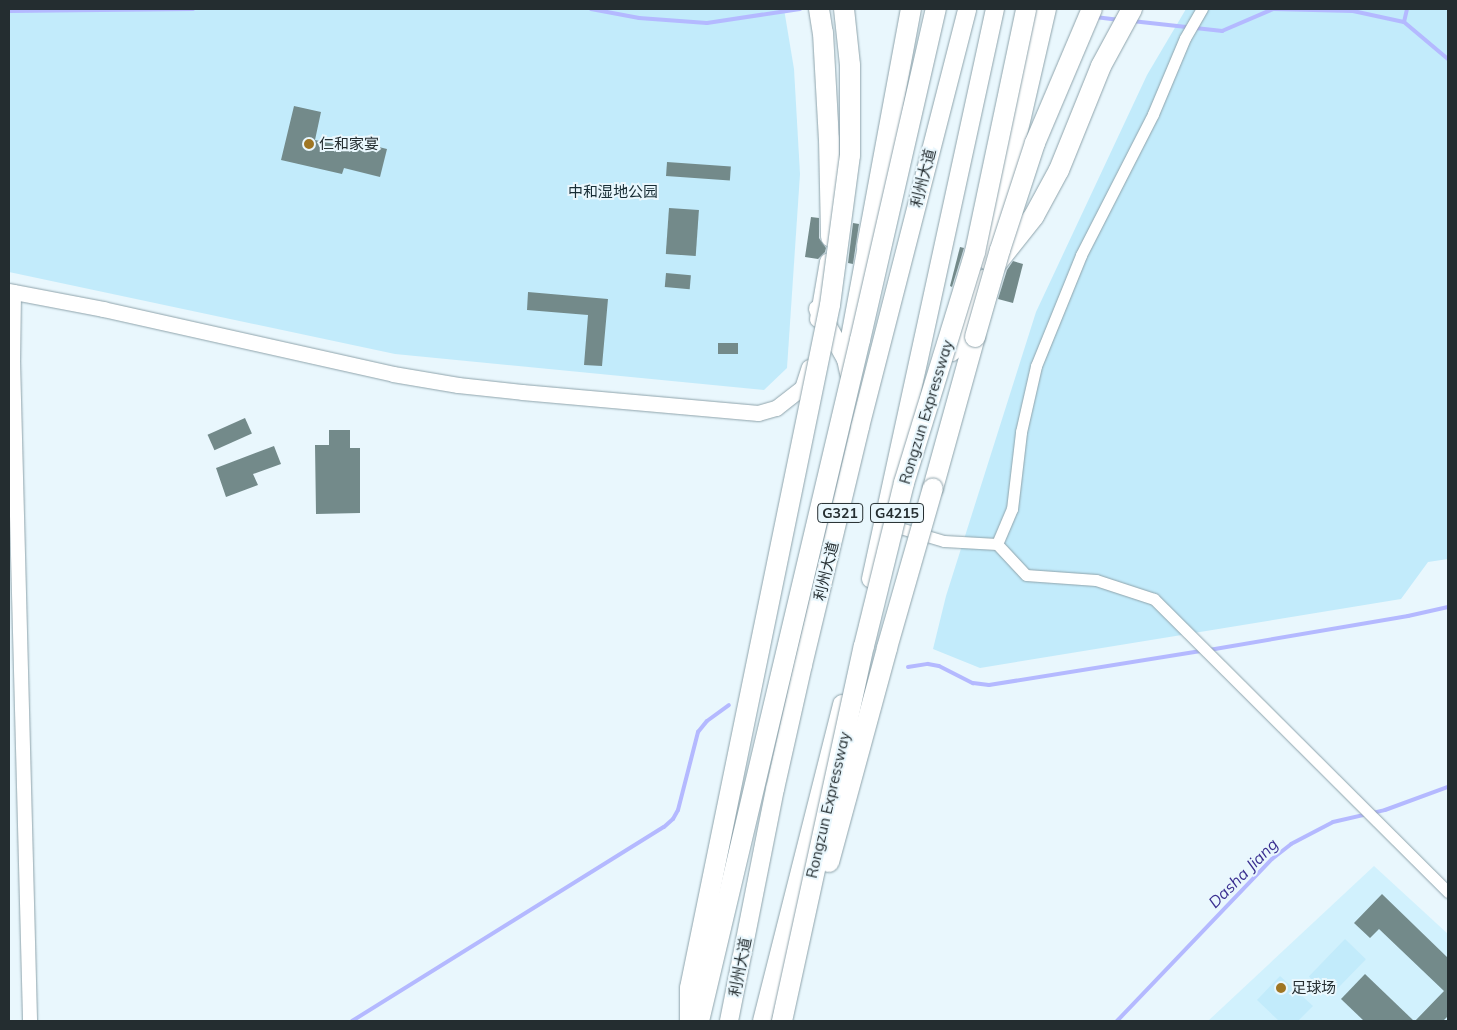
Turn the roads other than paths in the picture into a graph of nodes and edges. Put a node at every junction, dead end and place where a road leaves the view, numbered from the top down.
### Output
1 (820, 9) edge
2 (844, 9) edge
3 (911, 9) edge
4 (936, 9) edge
5 (967, 9) edge
6 (995, 9) edge
7 (1026, 9) edge
8 (1092, 9) edge
9 (1132, 9) edge
10 (1202, 9) edge
11 (1045, 13) edge
12 (831, 237) joint
13 (867, 246) joint
14 (984, 279) junction
15 (10, 292) edge
16 (818, 308) junction
17 (846, 359) junction
18 (860, 427) junction
19 (892, 487) junction
20 (883, 524) junction
21 (997, 544) junction
22 (1448, 892) edge
23 (791, 973) junction
24 (30, 1021) edge
25 (690, 1021) edge
26 (698, 1021) edge
27 (729, 1021) edge
28 (762, 1021) edge
29 (782, 1021) edge

1 - 12 highway
2 - 25 highway, bridge
3 - 13 highway
4 - 26 highway, bridge
5 - 18 highway, 利州大道 / G321
6 - 19 highway, G321
7 - 23 highway, Rongzun Expressway / G4215, bridge
8 - 23 highway, bridge
9 - 14 highway
10 - 21 street
11 - 14 highway
12 - 16 main road
13 - 17 highway
14 - 19 highway
15 - 16 main road
15 - 24 street
16 - 17 highway
17 - 18 highway
18 - 27 highway, 利州大道 / G321
19 - 20 highway, G321
20 - 21 street
20 - 28 highway, G321
21 - 22 street
23 - 29 highway, Rongzun Expressway / G4215, bridge

